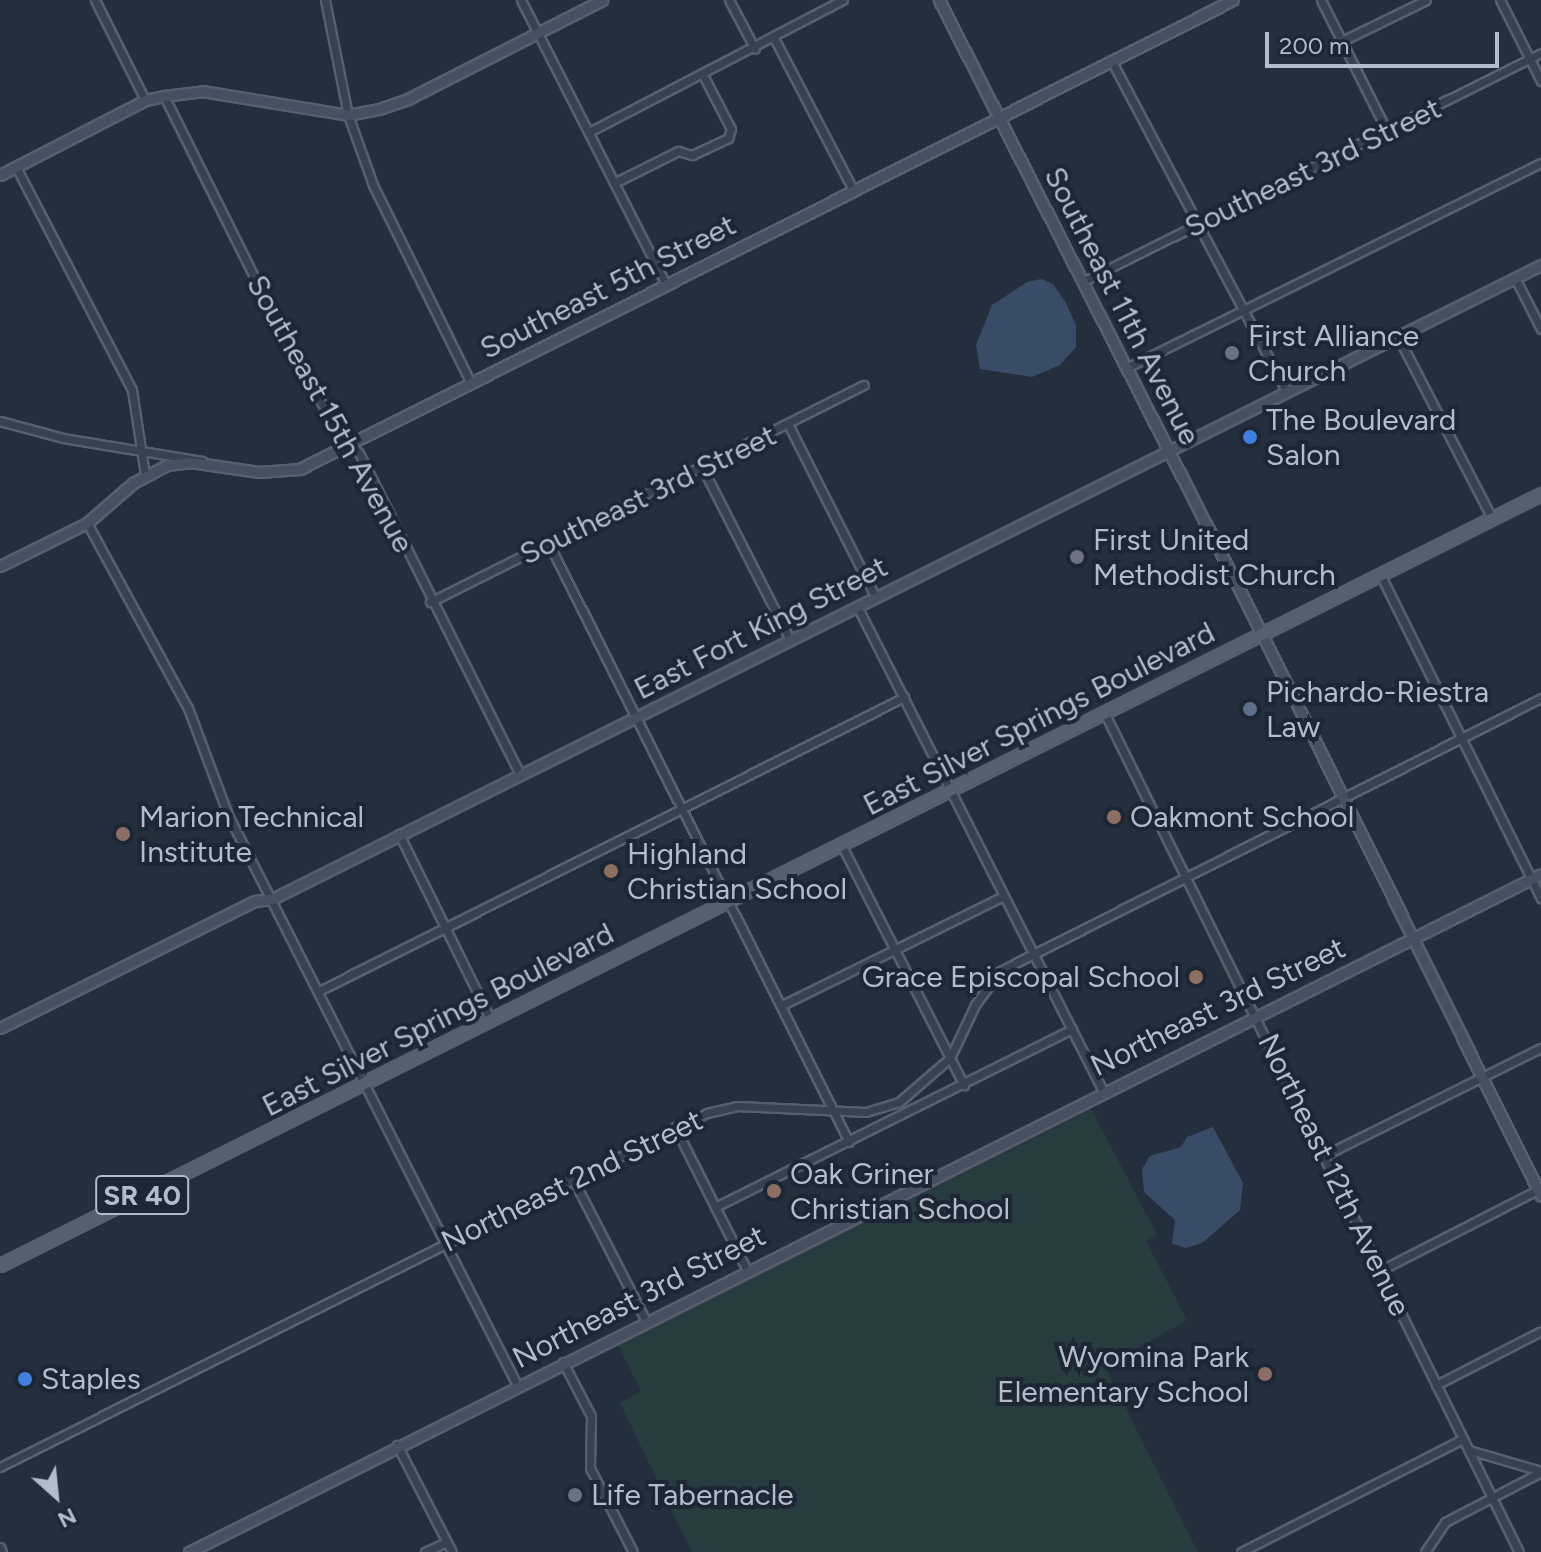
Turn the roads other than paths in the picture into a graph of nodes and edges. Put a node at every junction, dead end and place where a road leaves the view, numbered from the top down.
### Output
1 (95, 0) edge
2 (325, 0) edge
3 (521, 0) edge
4 (602, 0) edge
5 (729, 0) edge
6 (843, 0) edge
7 (939, 0) edge
8 (1233, 0) edge
9 (1321, 0) edge
10 (1426, 0) edge
11 (1500, 0) edge
12 (538, 34) junction
13 (774, 38) junction
14 (1342, 41) junction
15 (755, 49) junction
16 (1541, 53) edge
17 (1530, 59) junction
18 (1111, 60) junction
19 (703, 75) junction
20 (1541, 81) edge
21 (164, 96) junction
22 (145, 100) junction
23 (348, 115) junction
24 (999, 117) junction
25 (589, 132) junction
26 (1388, 133) junction
27 (1541, 163) edge
28 (16, 167) junction
29 (0, 175) edge
30 (614, 183) junction
31 (853, 190) junction
32 (1198, 226) junction
33 (1541, 265) edge
34 (1515, 278) junction
35 (1084, 281) junction
36 (666, 285) junction
37 (1244, 310) junction
38 (1541, 329) edge
39 (1398, 337) junction
40 (1128, 367) junction
41 (471, 383) junction
42 (864, 385) dead end
43 (1287, 392) junction
44 (0, 421) edge
45 (789, 426) junction
46 (347, 444) junction
47 (141, 450) junction
48 (1169, 451) junction
49 (207, 464) junction
50 (703, 469) junction
51 (145, 475) junction
52 (1541, 494) edge
53 (1492, 518) junction
54 (87, 523) junction
55 (549, 544) junction
56 (0, 566) edge
57 (1380, 574) junction
58 (876, 598) junction
59 (430, 602) junction
60 (857, 606) junction
61 (1262, 634) junction
62 (790, 640) junction
63 (904, 697) junction
64 (1541, 698) edge
65 (1104, 712) junction
66 (637, 717) junction
67 (1460, 739) junction
68 (520, 774) junction
69 (952, 789) junction
70 (1342, 797) junction
71 (683, 807) junction
72 (399, 834) junction
73 (841, 844) junction
74 (1185, 877) junction
75 (1536, 877) edge
76 (1004, 896) junction
77 (1541, 898) edge
78 (272, 899) junction
79 (731, 900) junction
80 (446, 926) junction
81 (1415, 937) junction
82 (895, 951) junction
83 (1033, 954) junction
84 (319, 991) junction
85 (782, 1005) junction
86 (1255, 1014) junction
87 (491, 1020) junction
88 (0, 1028) edge
89 (1072, 1029) junction
90 (1541, 1048) edge
91 (950, 1058) junction
92 (1483, 1078) junction
93 (366, 1083) junction
94 (964, 1085) junction
95 (1103, 1091) junction
96 (902, 1100) junction
97 (833, 1112) junction
98 (909, 1112) junction
99 (675, 1127) junction
100 (849, 1142) junction
101 (1325, 1155) junction
102 (574, 1181) junction
103 (1540, 1191) edge
104 (715, 1207) junction
105 (446, 1244) junction
106 (0, 1265) edge
107 (747, 1270) junction
108 (1381, 1270) junction
109 (646, 1321) junction
110 (1541, 1331) edge
111 (563, 1362) junction
112 (517, 1385) junction
113 (1436, 1385) junction
114 (1463, 1439) junction
115 (397, 1445) junction
116 (1469, 1450) junction
117 (0, 1467) edge
118 (1541, 1471) edge
119 (1492, 1496) junction
120 (446, 1542) junction
121 (209, 1548) edge
122 (189, 1552) edge
123 (425, 1552) edge
124 (452, 1552) edge
125 (633, 1552) edge
126 (1241, 1552) edge
127 (1425, 1552) edge
128 (1519, 1552) edge

1 - 22 street
2 - 23 street
3 - 12 street
4 - 12 street
5 - 15 street
6 - 13 street
7 - 24 street, Southeast 11th Avenue
8 - 18 street, Southeast 5th Street
9 - 14 street
10 - 14 street
11 - 17 street
12 - 23 street
12 - 25 street
13 - 15 street
13 - 31 street
14 - 26 street
15 - 19 street
16 - 17 street, Southeast 3rd Street
17 - 20 street
17 - 26 street, Southeast 3rd Street
18 - 24 street, Southeast 5th Street
18 - 32 street
19 - 25 street
19 - 30 street
21 - 22 street
21 - 23 street
21 - 46 street, Southeast 15th Avenue
22 - 28 street
23 - 41 street
24 - 31 street, Southeast 5th Street
24 - 35 street, Southeast 11th Avenue
25 - 30 street
26 - 32 street, Southeast 3rd Street
27 - 37 street
28 - 29 street
28 - 47 street
30 - 36 street
31 - 36 street, Southeast 5th Street
32 - 35 street, Southeast 3rd Street
32 - 37 street
33 - 34 street, East Fort King Street
34 - 38 street
34 - 39 street, East Fort King Street
35 - 40 street, Southeast 11th Avenue
36 - 41 street, Southeast 5th Street
37 - 40 street
37 - 43 street
39 - 43 street, East Fort King Street
39 - 53 street
40 - 48 street, Southeast 11th Avenue
41 - 46 street, Southeast 5th Street
42 - 45 street, Southeast 3rd Street
43 - 48 street, East Fort King Street
44 - 47 street
45 - 50 street, Southeast 3rd Street
45 - 58 street
46 - 49 street, Southeast 5th Street
46 - 59 street, Southeast 15th Avenue
47 - 49 street
47 - 51 street
48 - 58 street, East Fort King Street
48 - 61 street, Southeast 11th Avenue
49 - 51 street, Southeast 5th Street
50 - 55 street, Southeast 3rd Street
50 - 62 street
51 - 54 street, Southeast 5th Street
52 - 53 main road, East Silver Springs Boulevard / SR 40
53 - 57 main road, East Silver Springs Boulevard / SR 40
54 - 56 street, Southeast 5th Street
54 - 78 street
55 - 59 street, Southeast 3rd Street
55 - 66 street
57 - 61 main road, East Silver Springs Boulevard / SR 40
57 - 67 street
58 - 60 street, East Fort King Street
59 - 68 street, Southeast 15th Avenue
60 - 62 street, East Fort King Street
60 - 63 street
61 - 65 main road, East Silver Springs Boulevard / SR 40
61 - 70 street, Southeast 11th Avenue
62 - 66 street, East Fort King Street
63 - 69 street
63 - 71 street
64 - 67 street, Northeast 2nd Street
65 - 69 main road, East Silver Springs Boulevard / SR 40
65 - 74 street, Northeast 12th Avenue
66 - 68 street, East Fort King Street
66 - 71 street
67 - 70 street, Northeast 2nd Street
67 - 75 street
68 - 72 street, East Fort King Street
69 - 73 main road, East Silver Springs Boulevard / SR 40
69 - 76 street
70 - 74 street, Northeast 2nd Street
70 - 81 street, Southeast 11th Avenue
71 - 79 street
71 - 80 street
72 - 78 street, East Fort King Street
72 - 80 street
73 - 79 main road, East Silver Springs Boulevard / SR 40
73 - 82 street
74 - 83 street, Northeast 2nd Street
74 - 86 street, Northeast 12th Avenue
75 - 77 street
75 - 81 street, Northeast 3rd Street
76 - 82 street
76 - 83 street
78 - 84 street
78 - 88 street, East Fort King Street
79 - 85 street
79 - 87 main road, East Silver Springs Boulevard / SR 40
80 - 84 street
80 - 87 street
81 - 86 street, Northeast 3rd Street
81 - 92 street, Southeast 11th Avenue
82 - 85 street
82 - 91 street
83 - 89 street
83 - 91 street, Northeast 2nd Street
84 - 93 street
85 - 97 street
86 - 95 street, Northeast 3rd Street
86 - 101 street, Northeast 12th Avenue
87 - 93 main road, East Silver Springs Boulevard / SR 40
89 - 94 street
89 - 95 street
90 - 92 street
91 - 94 street
91 - 96 street, Northeast 2nd Street
92 - 101 street
92 - 103 street, Southeast 11th Avenue
93 - 105 street
93 - 106 main road, East Silver Springs Boulevard / SR 40
94 - 98 street
95 - 107 street, Northeast 3rd Street
96 - 97 street, Northeast 2nd Street
96 - 98 street
97 - 99 street, Northeast 2nd Street
97 - 100 street
98 - 100 street
99 - 102 street, Northeast 2nd Street
99 - 104 street
100 - 104 street
101 - 108 street, Northeast 12th Avenue
102 - 105 street, Northeast 2nd Street
102 - 109 street
103 - 108 street
104 - 107 street
105 - 112 street
105 - 117 street, Northeast 2nd Street
107 - 109 street, Northeast 3rd Street
108 - 113 street, Northeast 12th Avenue
109 - 111 street, Northeast 3rd Street
110 - 113 street
111 - 112 street, Northeast 3rd Street
111 - 125 street
112 - 115 street, Northeast 3rd Street
113 - 114 street, Northeast 12th Avenue
114 - 116 street, Northeast 12th Avenue
114 - 126 street
115 - 120 street
115 - 121 street, Northeast 3rd Street
116 - 118 street
116 - 119 street, Northeast 12th Avenue
118 - 119 street
119 - 127 street
119 - 128 street, Northeast 12th Avenue
120 - 123 street
120 - 124 street
121 - 122 street, Northeast 3rd Street

